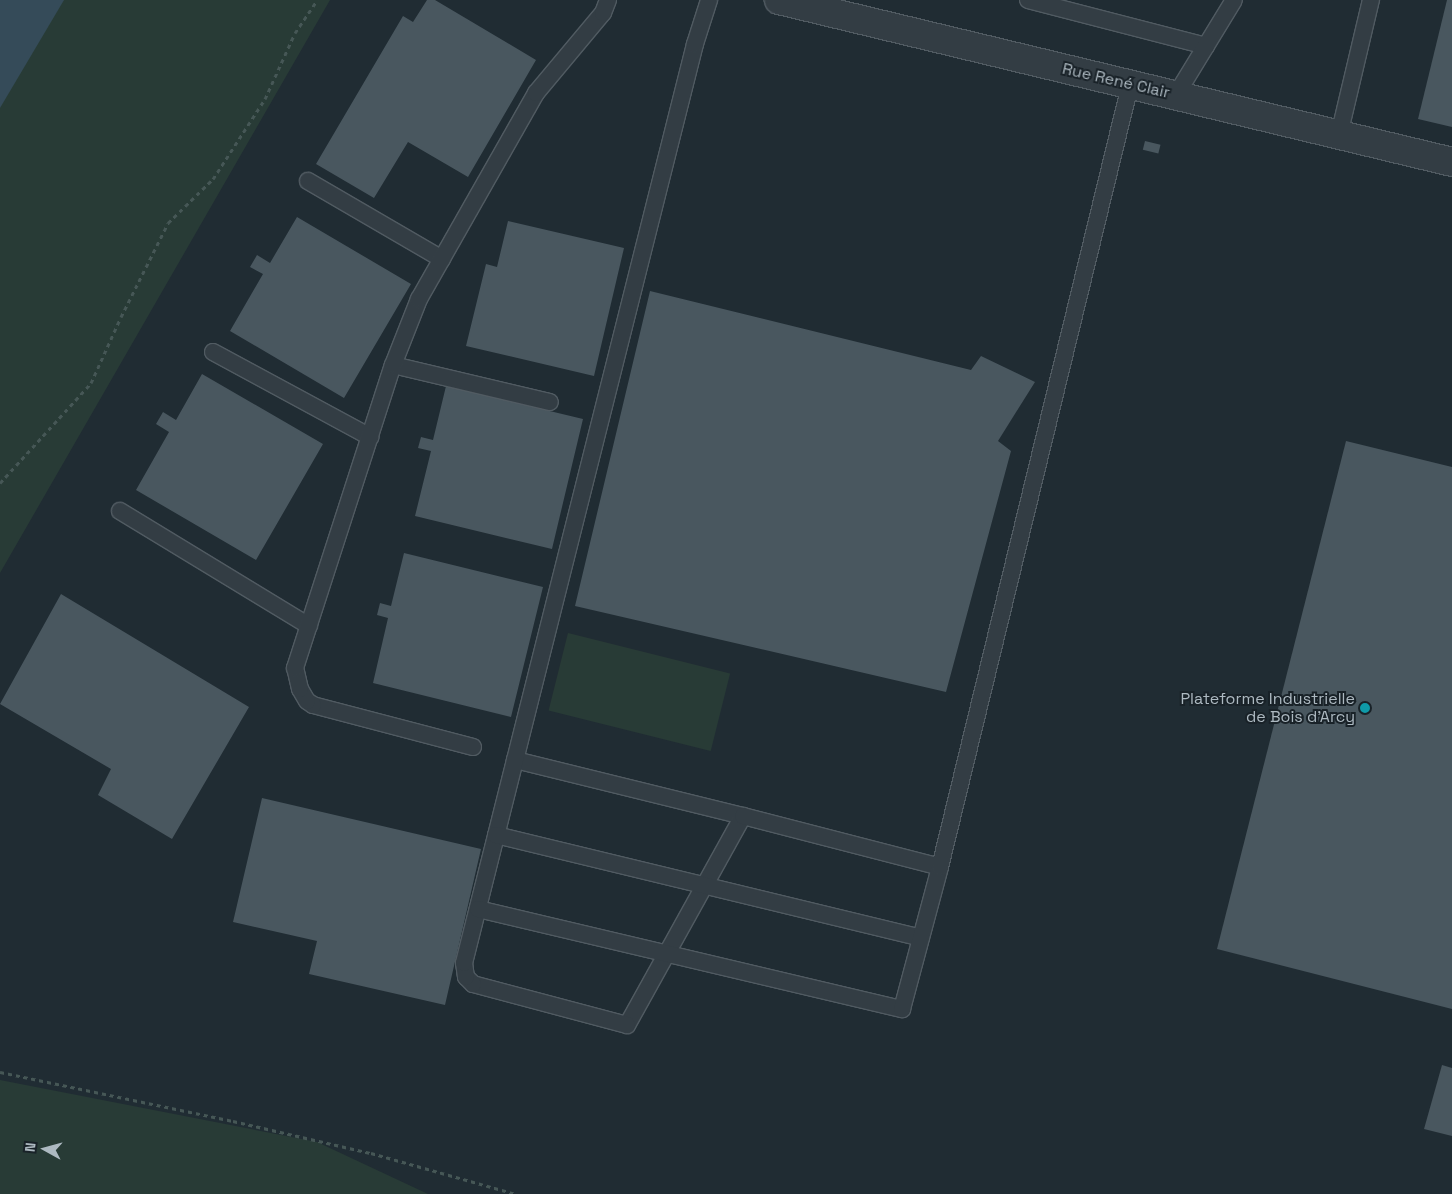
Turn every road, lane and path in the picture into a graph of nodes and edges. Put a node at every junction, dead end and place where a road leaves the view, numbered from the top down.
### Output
1 (317, 0) edge
2 (608, 0) edge
3 (709, 0) edge
4 (779, 0) edge
5 (1028, 0) edge
6 (1234, 0) edge
7 (1372, 0) edge
8 (1206, 46) junction
9 (1130, 84) junction
10 (1176, 95) junction
11 (1339, 135) junction
12 (1452, 162) edge
13 (308, 181) dead end
14 (442, 259) junction
15 (213, 352) dead end
16 (393, 366) junction
17 (550, 402) dead end
18 (370, 437) junction
19 (0, 483) edge
20 (120, 510) dead end
21 (309, 626) junction
22 (473, 747) dead end
23 (515, 760) junction
24 (743, 816) junction
25 (496, 834) junction
26 (940, 867) junction
27 (705, 884) junction
28 (478, 909) junction
29 (921, 938) junction
30 (666, 954) junction
31 (0, 1072) edge
32 (516, 1194) edge

1 - 19 path
2 - 14 lane
3 - 23 lane
4 - 9 street, Rue René Clair
5 - 8 lane
6 - 8 lane
7 - 11 lane
8 - 10 lane
9 - 10 street, Rue René Clair
9 - 26 lane
10 - 11 street, Rue René Clair
11 - 12 street, Rue René Clair
13 - 14 lane
14 - 16 lane
15 - 18 lane
16 - 17 lane
16 - 18 lane
18 - 21 lane
20 - 21 lane
21 - 22 lane
23 - 24 lane
23 - 25 lane
24 - 26 lane
24 - 27 lane
25 - 27 lane
25 - 28 lane
26 - 29 lane
27 - 29 lane
27 - 30 lane
28 - 30 lane
28 - 30 lane
29 - 30 lane
31 - 32 path

